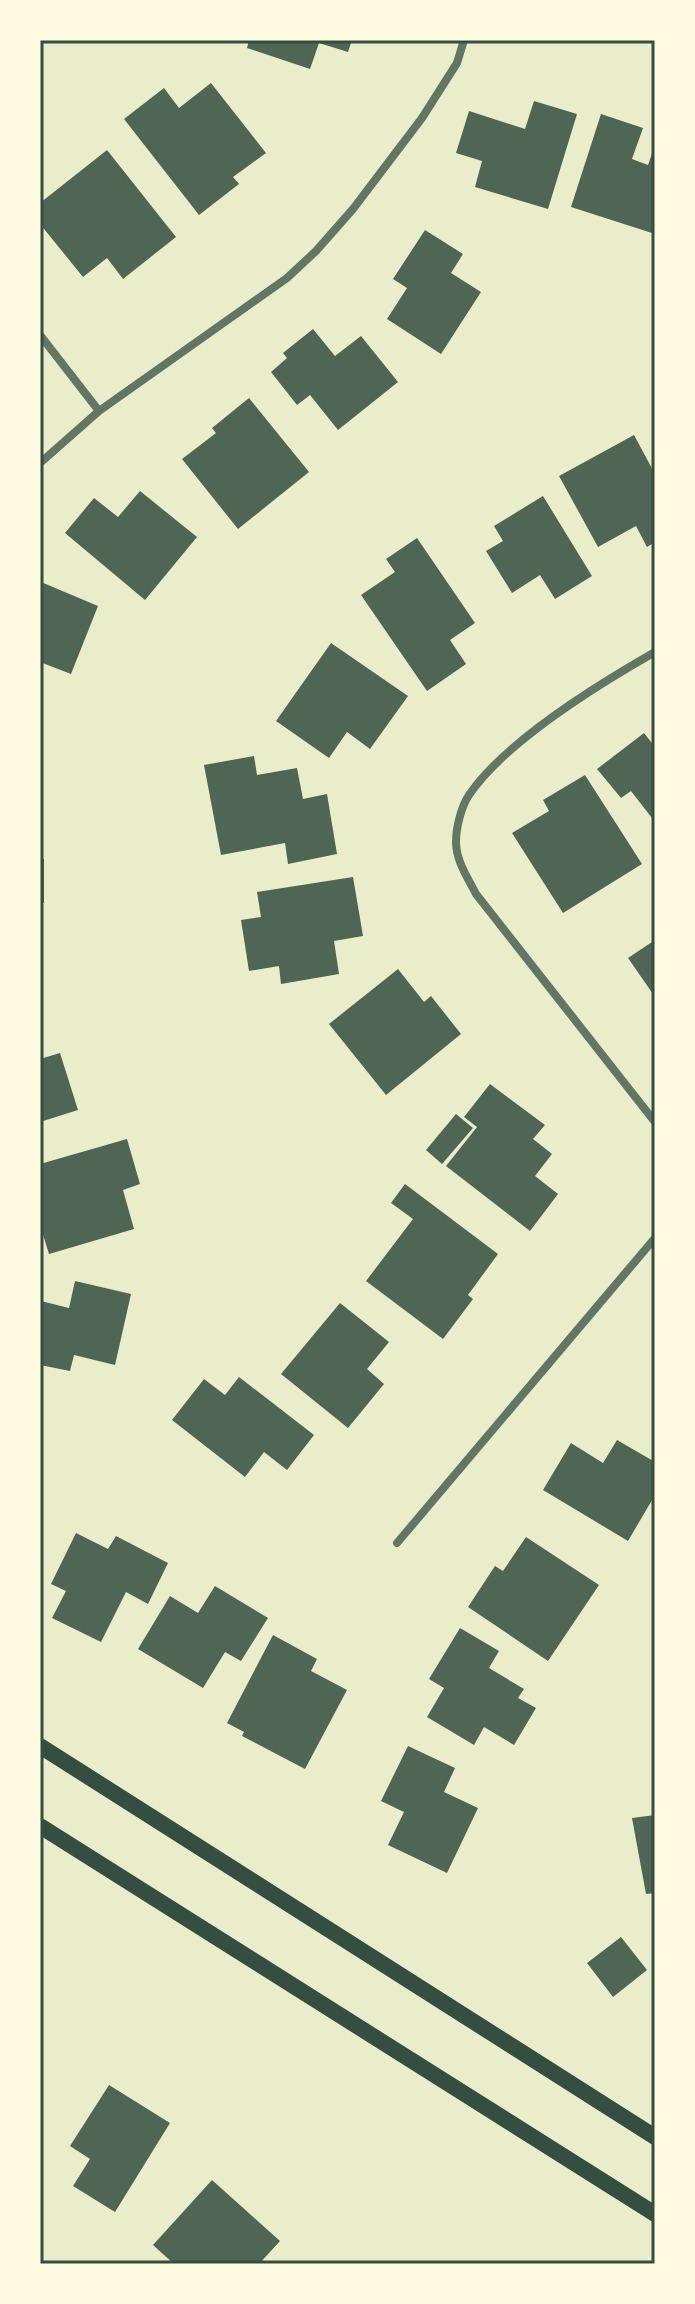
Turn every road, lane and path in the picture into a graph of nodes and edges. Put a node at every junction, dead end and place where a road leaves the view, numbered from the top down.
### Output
1 (464, 40) edge
2 (40, 335) edge
3 (99, 411) junction
4 (40, 463) edge
5 (655, 652) edge
6 (655, 1122) edge
7 (655, 1238) edge
8 (397, 1543) dead end
9 (40, 1746) edge
10 (40, 1826) edge
11 (655, 2137) edge
12 (655, 2214) edge

1 - 3 street
2 - 3 street
3 - 4 street
5 - 6 street
7 - 8 street
9 - 11 main road
10 - 12 main road

